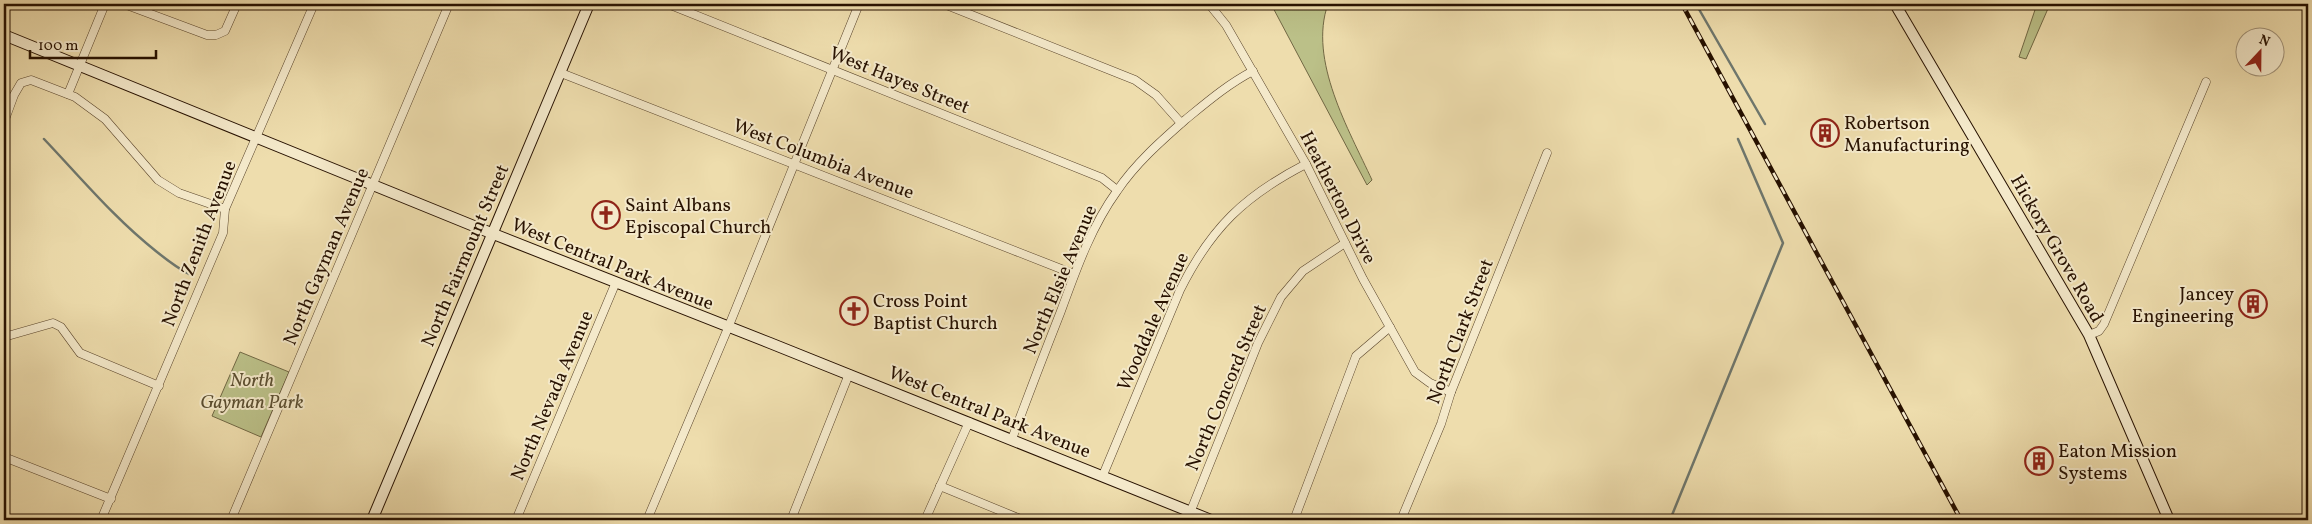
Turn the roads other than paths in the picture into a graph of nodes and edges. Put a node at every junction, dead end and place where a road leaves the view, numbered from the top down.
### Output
1 (105, 4) edge
2 (124, 4) edge
3 (237, 4) edge
4 (314, 4) edge
5 (449, 4) edge
6 (589, 4) edge
7 (668, 4) edge
8 (859, 4) edge
9 (944, 4) edge
10 (1209, 4) edge
11 (1895, 4) edge
12 (4, 34) edge
13 (81, 65) junction
14 (833, 69) junction
15 (1253, 72) junction
16 (561, 73) junction
17 (2206, 82) dead end
18 (68, 94) junction
19 (4, 122) edge
20 (1181, 123) junction
21 (257, 137) junction
22 (1546, 152) dead end
23 (794, 164) junction
24 (1306, 164) junction
25 (372, 184) junction
26 (1117, 190) junction
27 (225, 209) junction
28 (491, 233) junction
29 (1345, 243) junction
30 (1074, 274) junction
31 (616, 282) junction
32 (728, 328) junction
33 (1390, 328) junction
34 (2089, 335) junction
35 (4, 337) edge
36 (849, 374) junction
37 (160, 386) junction
38 (1451, 392) junction
39 (969, 422) junction
40 (1012, 439) junction
41 (4, 457) edge
42 (1104, 476) junction
43 (940, 486) junction
44 (111, 499) junction
45 (1190, 513) junction
46 (101, 520) edge
47 (231, 520) edge
48 (372, 520) edge
49 (516, 520) edge
50 (647, 520) edge
51 (792, 520) edge
52 (925, 520) edge
53 (1023, 520) edge
54 (1211, 520) edge
55 (1294, 520) edge
56 (1401, 520) edge
57 (2169, 520) edge

1 - 13 street
2 - 3 street
4 - 21 street, North Zenith Avenue
5 - 25 street, North Gayman Avenue
6 - 16 street, North Fairmount Street
7 - 14 street, West Hayes Street
8 - 14 street
9 - 20 street
10 - 15 street, Heatherton Drive
11 - 34 street, Hickory Grove Road
12 - 13 street, West Central Park Avenue
13 - 18 street
13 - 21 street, West Central Park Avenue
14 - 23 street
14 - 26 street, West Hayes Street
15 - 20 street, North Elsie Avenue
15 - 24 street, Heatherton Drive
16 - 23 street, West Columbia Avenue
16 - 28 street, North Fairmount Street
17 - 34 street
18 - 19 street
18 - 27 street
20 - 26 street, North Elsie Avenue
21 - 25 street, West Central Park Avenue
21 - 27 street, North Zenith Avenue
22 - 38 street, North Clark Street
23 - 30 street, West Columbia Avenue
23 - 32 street
24 - 29 street, Heatherton Drive
24 - 42 street, Wooddale Avenue
25 - 28 street, West Central Park Avenue
25 - 47 street, North Gayman Avenue
26 - 30 street, North Elsie Avenue
27 - 37 street, North Zenith Avenue
28 - 31 street, West Central Park Avenue
28 - 48 street, North Fairmount Street
29 - 33 street, Heatherton Drive
29 - 45 street, North Concord Street
30 - 40 street, North Elsie Avenue
31 - 32 street, West Central Park Avenue
31 - 49 street, North Nevada Avenue
32 - 36 street, West Central Park Avenue
32 - 50 street
33 - 38 street, Heatherton Drive
33 - 55 street
34 - 57 street, Hickory Grove Road
35 - 37 street
36 - 39 street, West Central Park Avenue
36 - 51 street
37 - 44 street, North Zenith Avenue
38 - 56 street, North Clark Street
39 - 40 street, West Central Park Avenue
39 - 43 street
40 - 42 street, West Central Park Avenue
41 - 44 street
42 - 45 street, West Central Park Avenue
43 - 52 street
43 - 53 street
44 - 46 street, North Zenith Avenue
45 - 54 street, West Central Park Avenue

